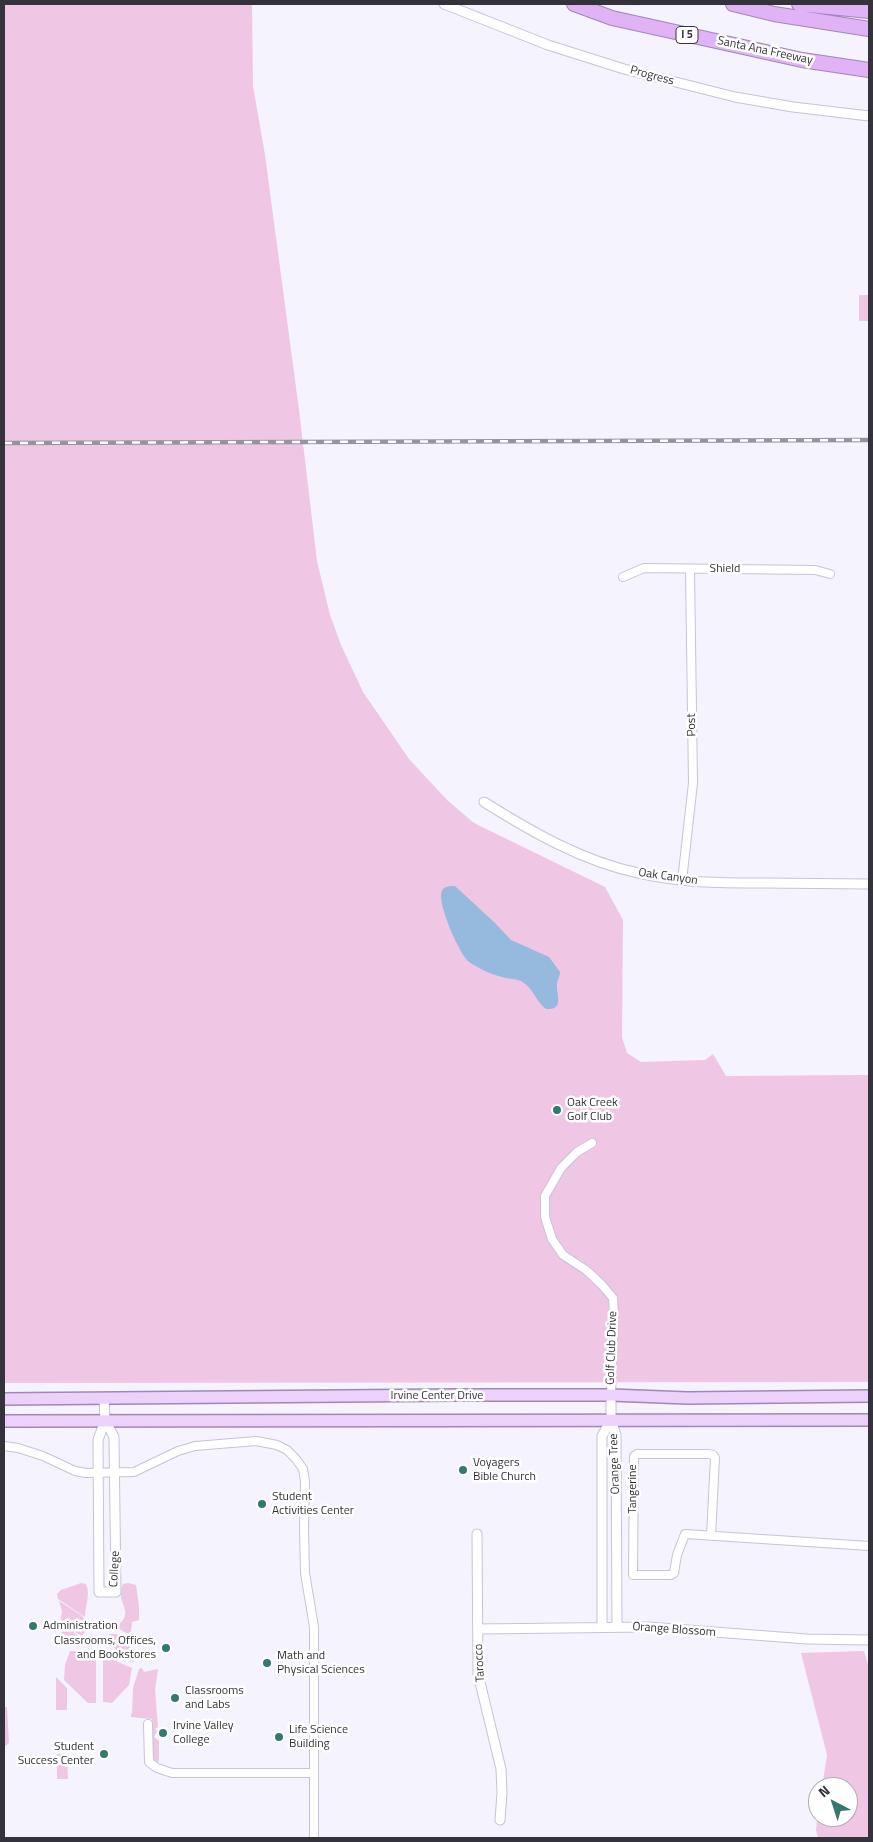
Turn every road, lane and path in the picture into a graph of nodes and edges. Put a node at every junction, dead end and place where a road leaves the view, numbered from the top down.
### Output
1 (444, 4) edge
2 (574, 4) edge
3 (733, 4) edge
4 (799, 4) edge
5 (869, 11) edge
6 (869, 29) edge
7 (853, 68) junction
8 (869, 70) edge
9 (869, 75) edge
10 (869, 116) edge
11 (690, 569) junction
12 (830, 574) dead end
13 (623, 576) dead end
14 (484, 802) dead end
15 (682, 881) junction
16 (869, 884) edge
17 (592, 1143) dead end
18 (611, 1395) junction
19 (869, 1396) edge
20 (4, 1399) edge
21 (104, 1399) junction
22 (105, 1420) junction
23 (611, 1420) junction
24 (869, 1420) edge
25 (4, 1421) edge
26 (4, 1446) edge
27 (98, 1472) junction
28 (115, 1472) junction
29 (477, 1534) dead end
30 (711, 1536) junction
31 (869, 1546) edge
32 (617, 1626) junction
33 (602, 1627) junction
34 (479, 1630) junction
35 (869, 1640) edge
36 (148, 1724) dead end
37 (314, 1773) junction
38 (500, 1820) dead end
39 (314, 1838) edge

1 - 10 street, Progress
2 - 7 highway, Santa Ana Freeway / I 5
3 - 6 highway
4 - 5 highway
7 - 8 highway, Santa Ana Freeway / I 5
7 - 9 highway
11 - 12 street, Shield
11 - 13 street, Shield
11 - 15 street, Post
14 - 15 street, Oak Canyon
15 - 16 street, Oak Canyon
17 - 18 street, Golf Club Drive
18 - 19 main road, Irvine Center Drive
18 - 21 main road, Irvine Center Drive
18 - 23 street, Golf Club Drive
20 - 21 main road, Irvine Center Drive
21 - 22 street, College
22 - 23 main road, Irvine Center Drive
22 - 25 main road, Irvine Center Drive
22 - 27 street, College
22 - 28 street, College
23 - 24 main road, Irvine Center Drive
23 - 32 street, Orange Tree
23 - 33 street, Orange Tree
26 - 27 street
27 - 28 street
27 - 28 street, College
28 - 37 street
29 - 34 street, Tarocco
30 - 30 street, Tangerine
30 - 31 street, Tangerine
32 - 33 street, Orange Blossom
32 - 35 street, Orange Blossom
33 - 34 street, Orange Blossom
34 - 38 street, Tarocco
36 - 37 street
37 - 39 street

